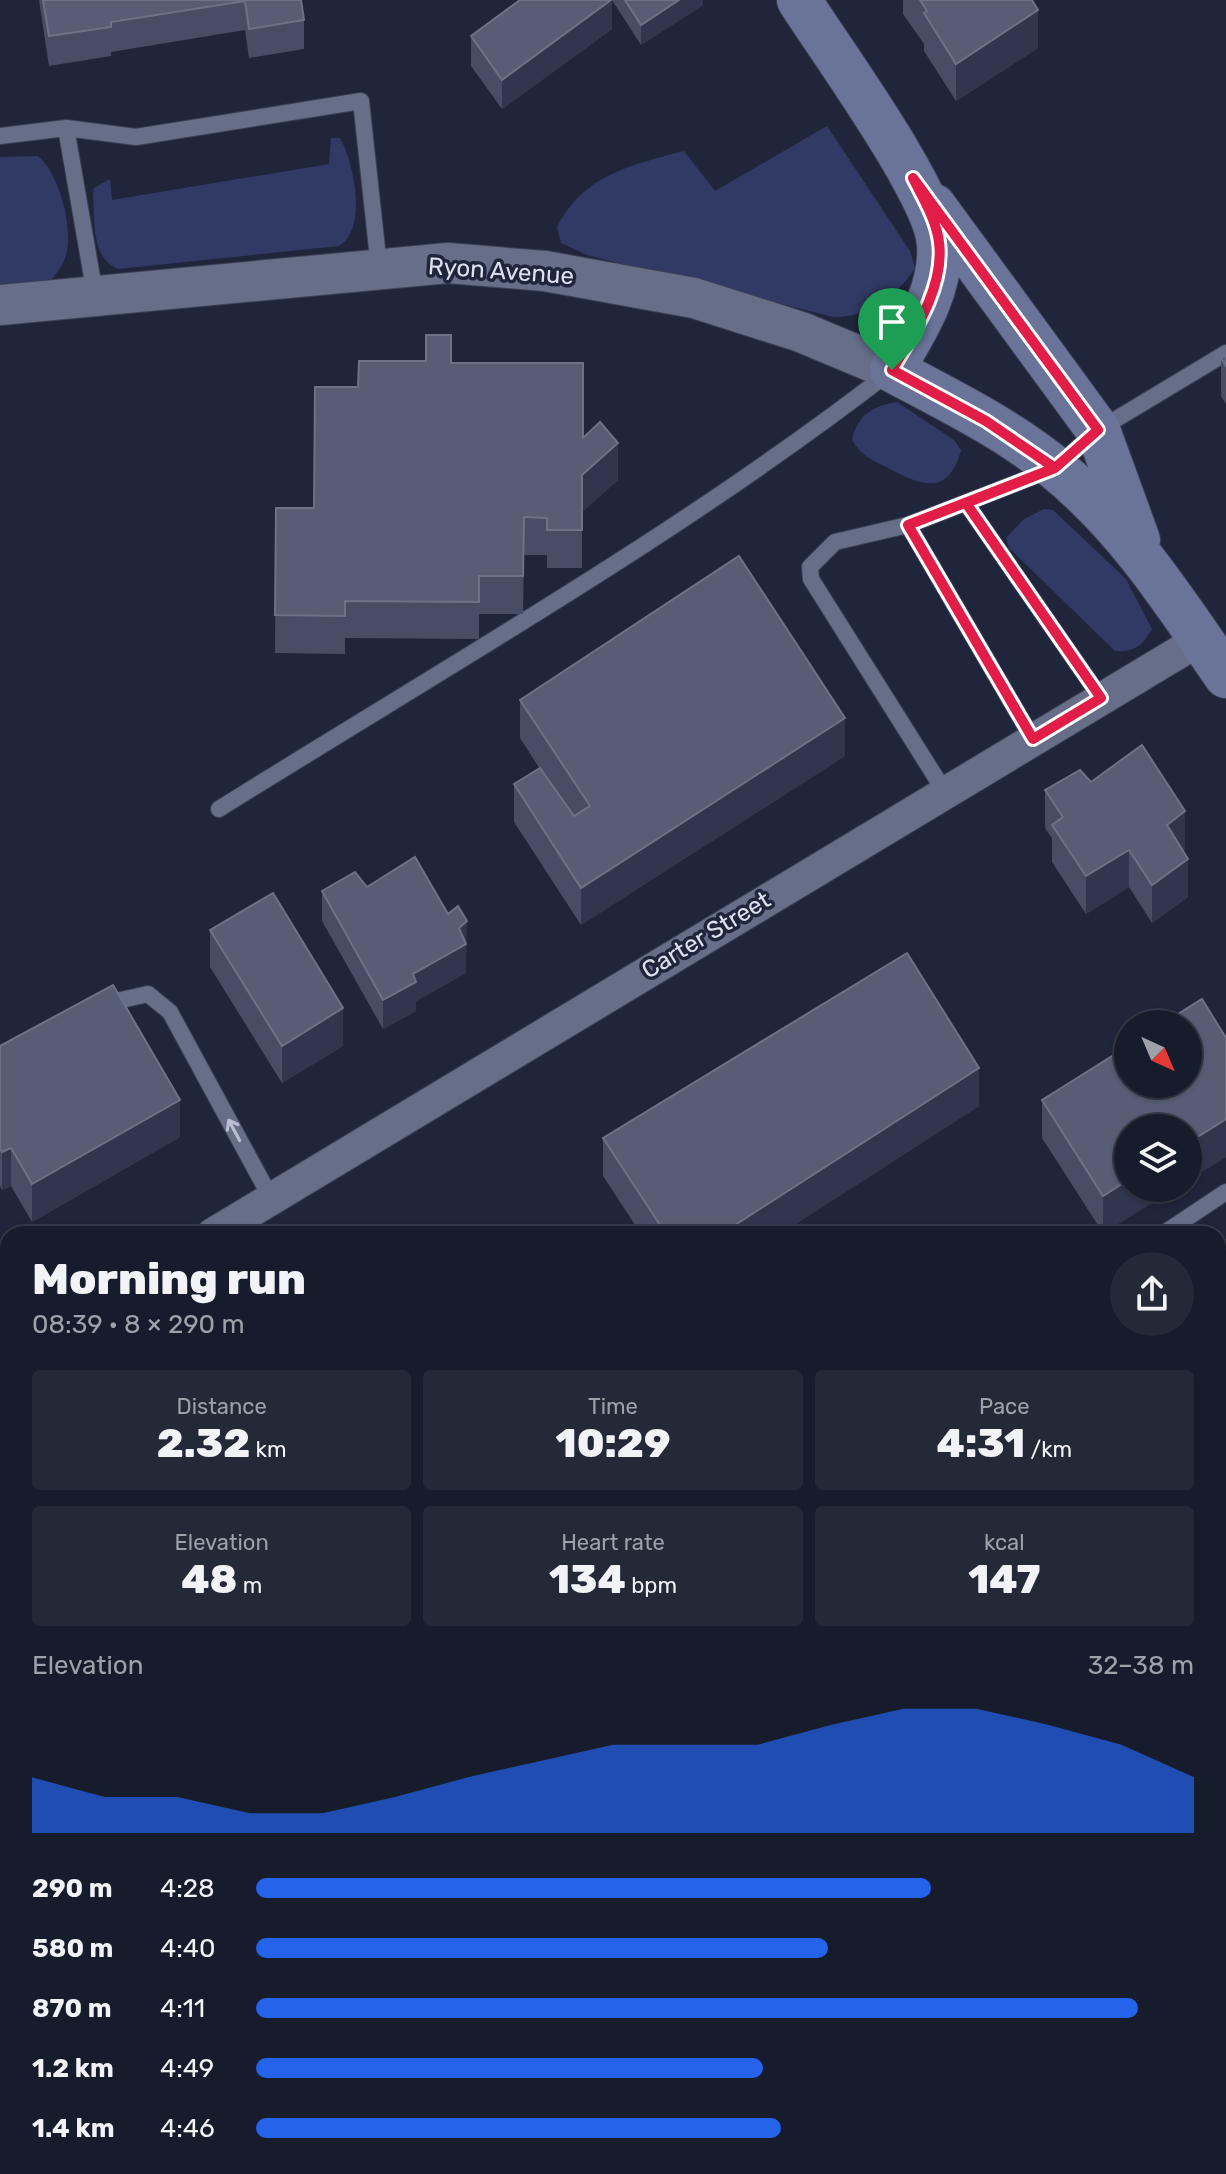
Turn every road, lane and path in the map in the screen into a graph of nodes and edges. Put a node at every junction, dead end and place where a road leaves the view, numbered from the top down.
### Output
1 (799, 0) edge
2 (66, 128) junction
3 (0, 136) edge
4 (913, 178) junction
5 (379, 267) junction
6 (95, 294) junction
7 (0, 305) edge
8 (1226, 353) edge
9 (892, 370) junction
10 (1098, 430) junction
11 (1055, 468) junction
12 (966, 503) junction
13 (908, 525) junction
14 (1146, 561) junction
15 (1201, 639) junction
16 (1226, 676) edge
17 (1101, 698) junction
18 (1033, 739) junction
19 (945, 792) junction
20 (219, 809) dead end
21 (92, 1007) edge
22 (1226, 1192) edge
23 (271, 1198) junction
24 (226, 1226) edge
25 (1175, 1226) edge

1 - 4 main road
2 - 3 lane
2 - 5 lane
2 - 6 lane
4 - 9 main road
4 - 10 main road
5 - 6 street, Ryon Avenue
5 - 9 street, Ryon Avenue
6 - 7 street, Ryon Avenue
8 - 10 lane
9 - 11 main road
9 - 20 lane
10 - 11 lane
10 - 14 main road
11 - 12 lane
11 - 14 main road
12 - 13 lane
12 - 17 lane
13 - 18 lane
13 - 19 lane
14 - 15 main road
15 - 16 main road
15 - 17 street, Carter Street
17 - 18 street, Carter Street
18 - 19 street, Carter Street
19 - 23 street, Carter Street
23 -> 21 lane
22 - 25 lane
23 - 24 street, Carter Street

